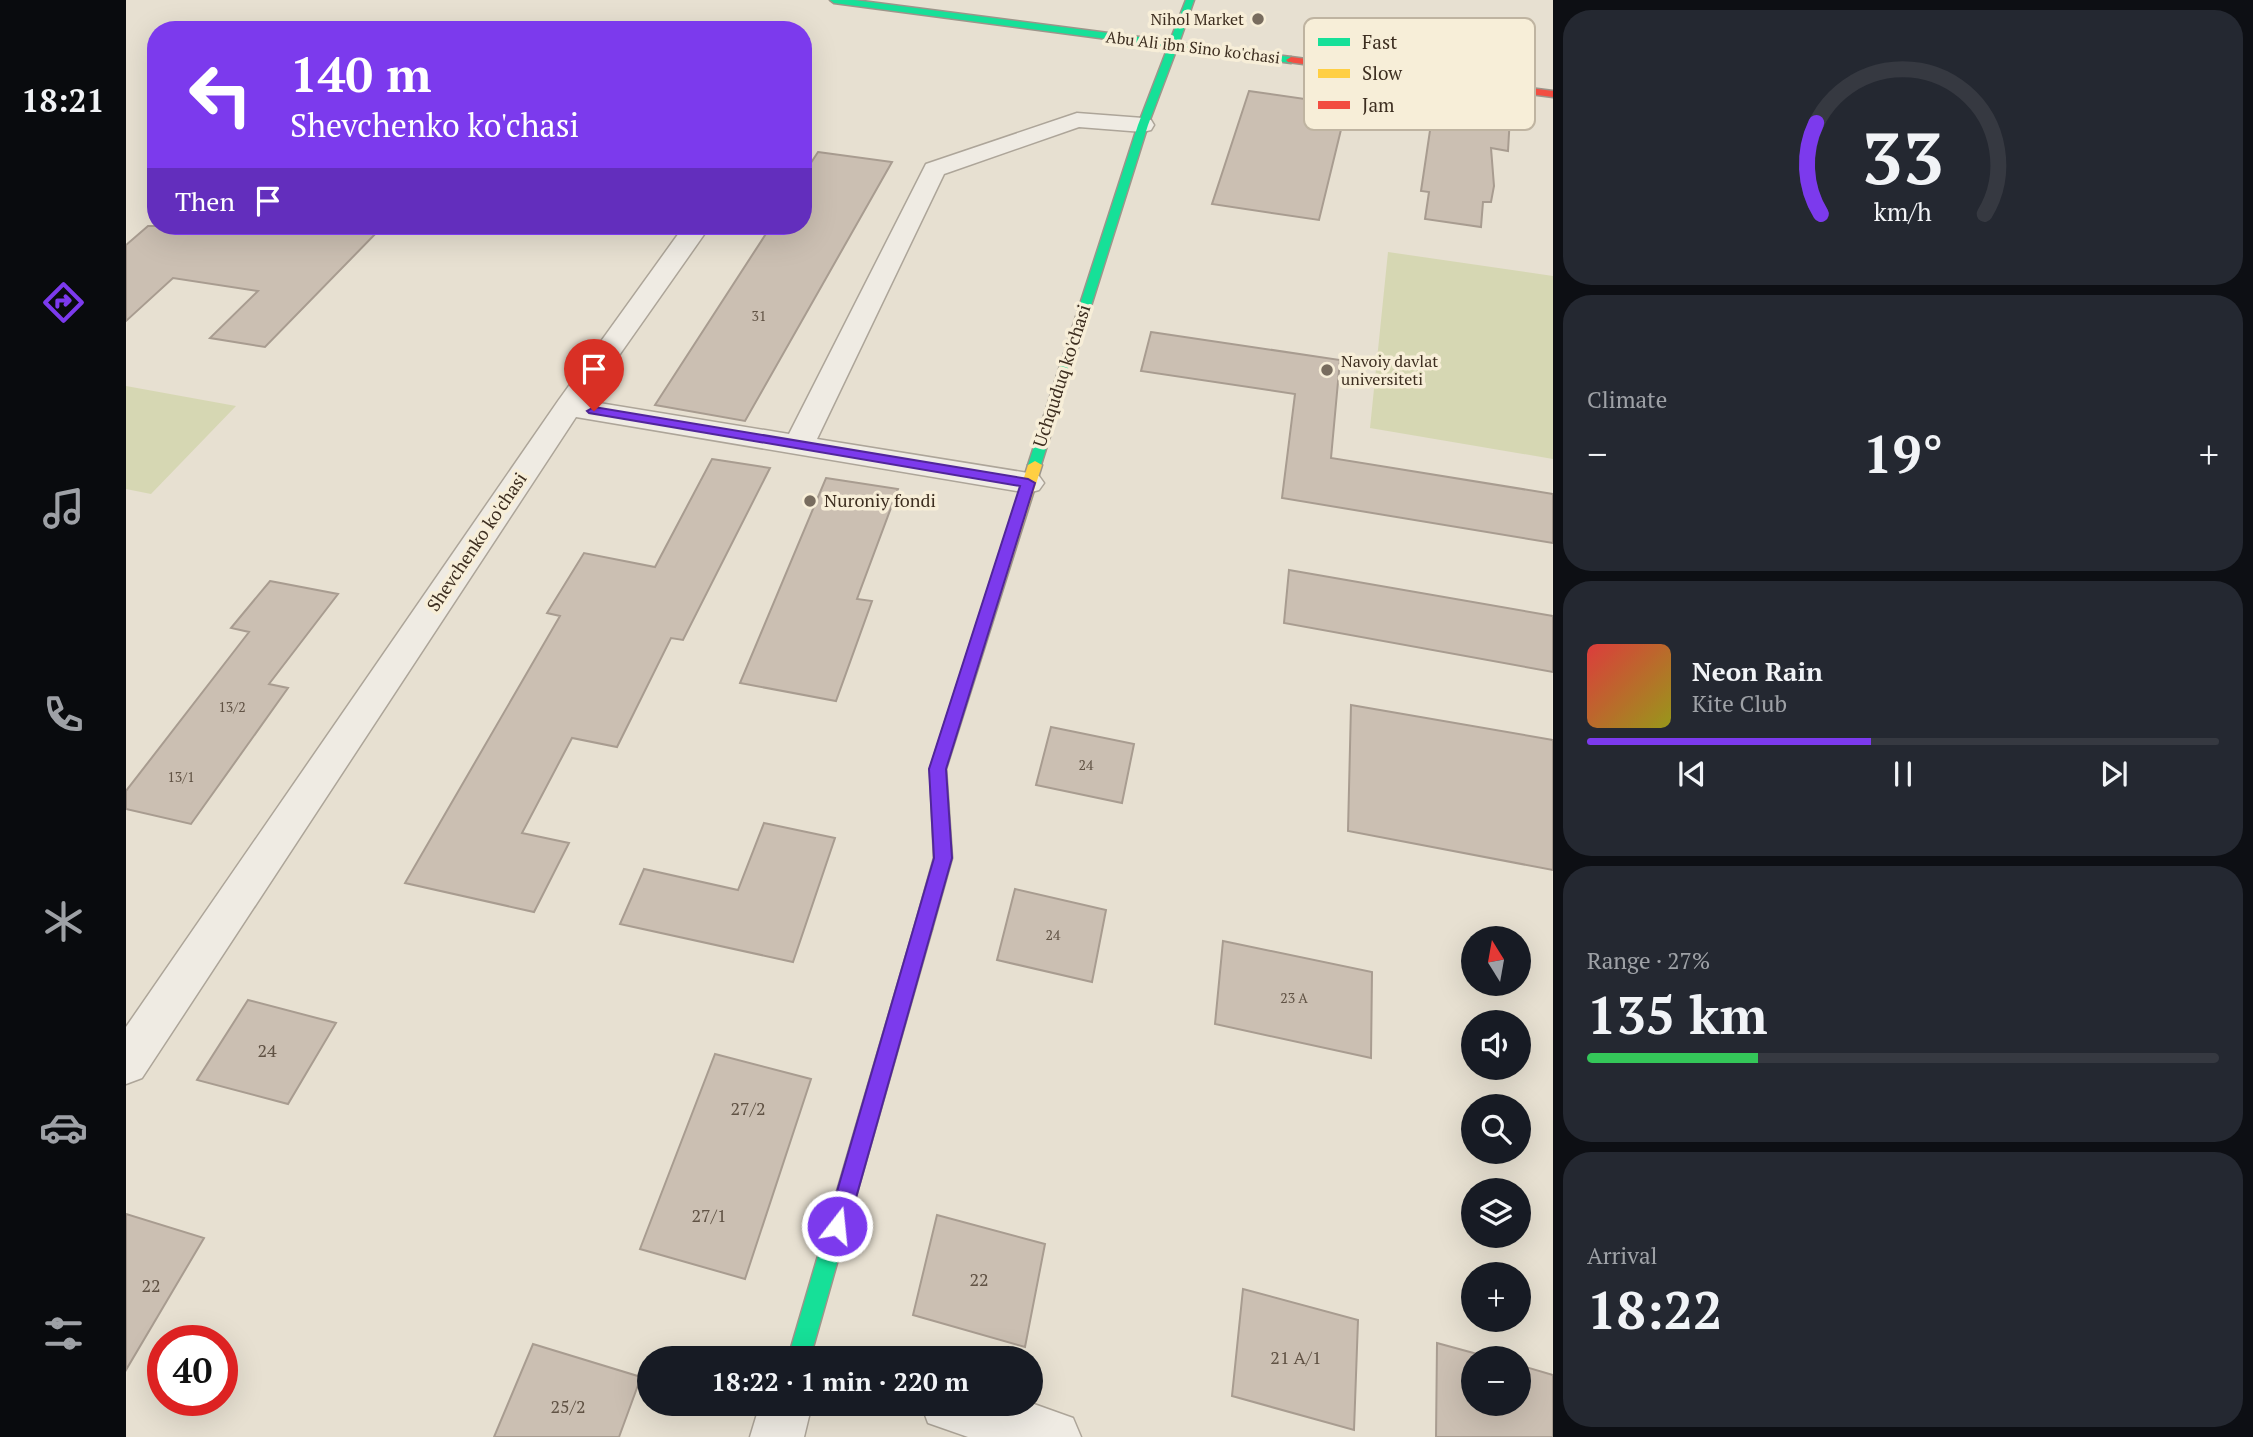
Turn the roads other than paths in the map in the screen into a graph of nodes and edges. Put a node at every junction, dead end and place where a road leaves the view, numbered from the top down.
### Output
1 (834, 0) edge
2 (908, 0) edge
3 (1190, 0) edge
4 (1176, 40) junction
5 (1304, 56) edge
6 (1143, 125) junction
7 (691, 235) edge
8 (568, 407) junction
9 (800, 443) junction
10 (1028, 483) junction
11 (126, 1064) edge
12 (803, 1346) edge
13 (783, 1416) edge
14 (986, 1416) edge
15 (777, 1437) edge
16 (1054, 1437) edge

1 - 4 street, Abu Ali ibn Sino ko'chasi
2 - 4 street, Abu Ali ibn Sino ko'chasi
3 - 4 street, Uchquduq ko'chasi
4 - 5 street, Abu Ali ibn Sino ko'chasi
4 - 6 street, Uchquduq ko'chasi
6 - 9 street
6 - 10 street, Uchquduq ko'chasi
7 - 8 street, Shevchenko ko'chasi
8 - 9 street
8 - 11 street, Shevchenko ko'chasi
9 - 10 street
10 - 12 street, Uchquduq ko'chasi
13 - 15 street
14 - 16 street

